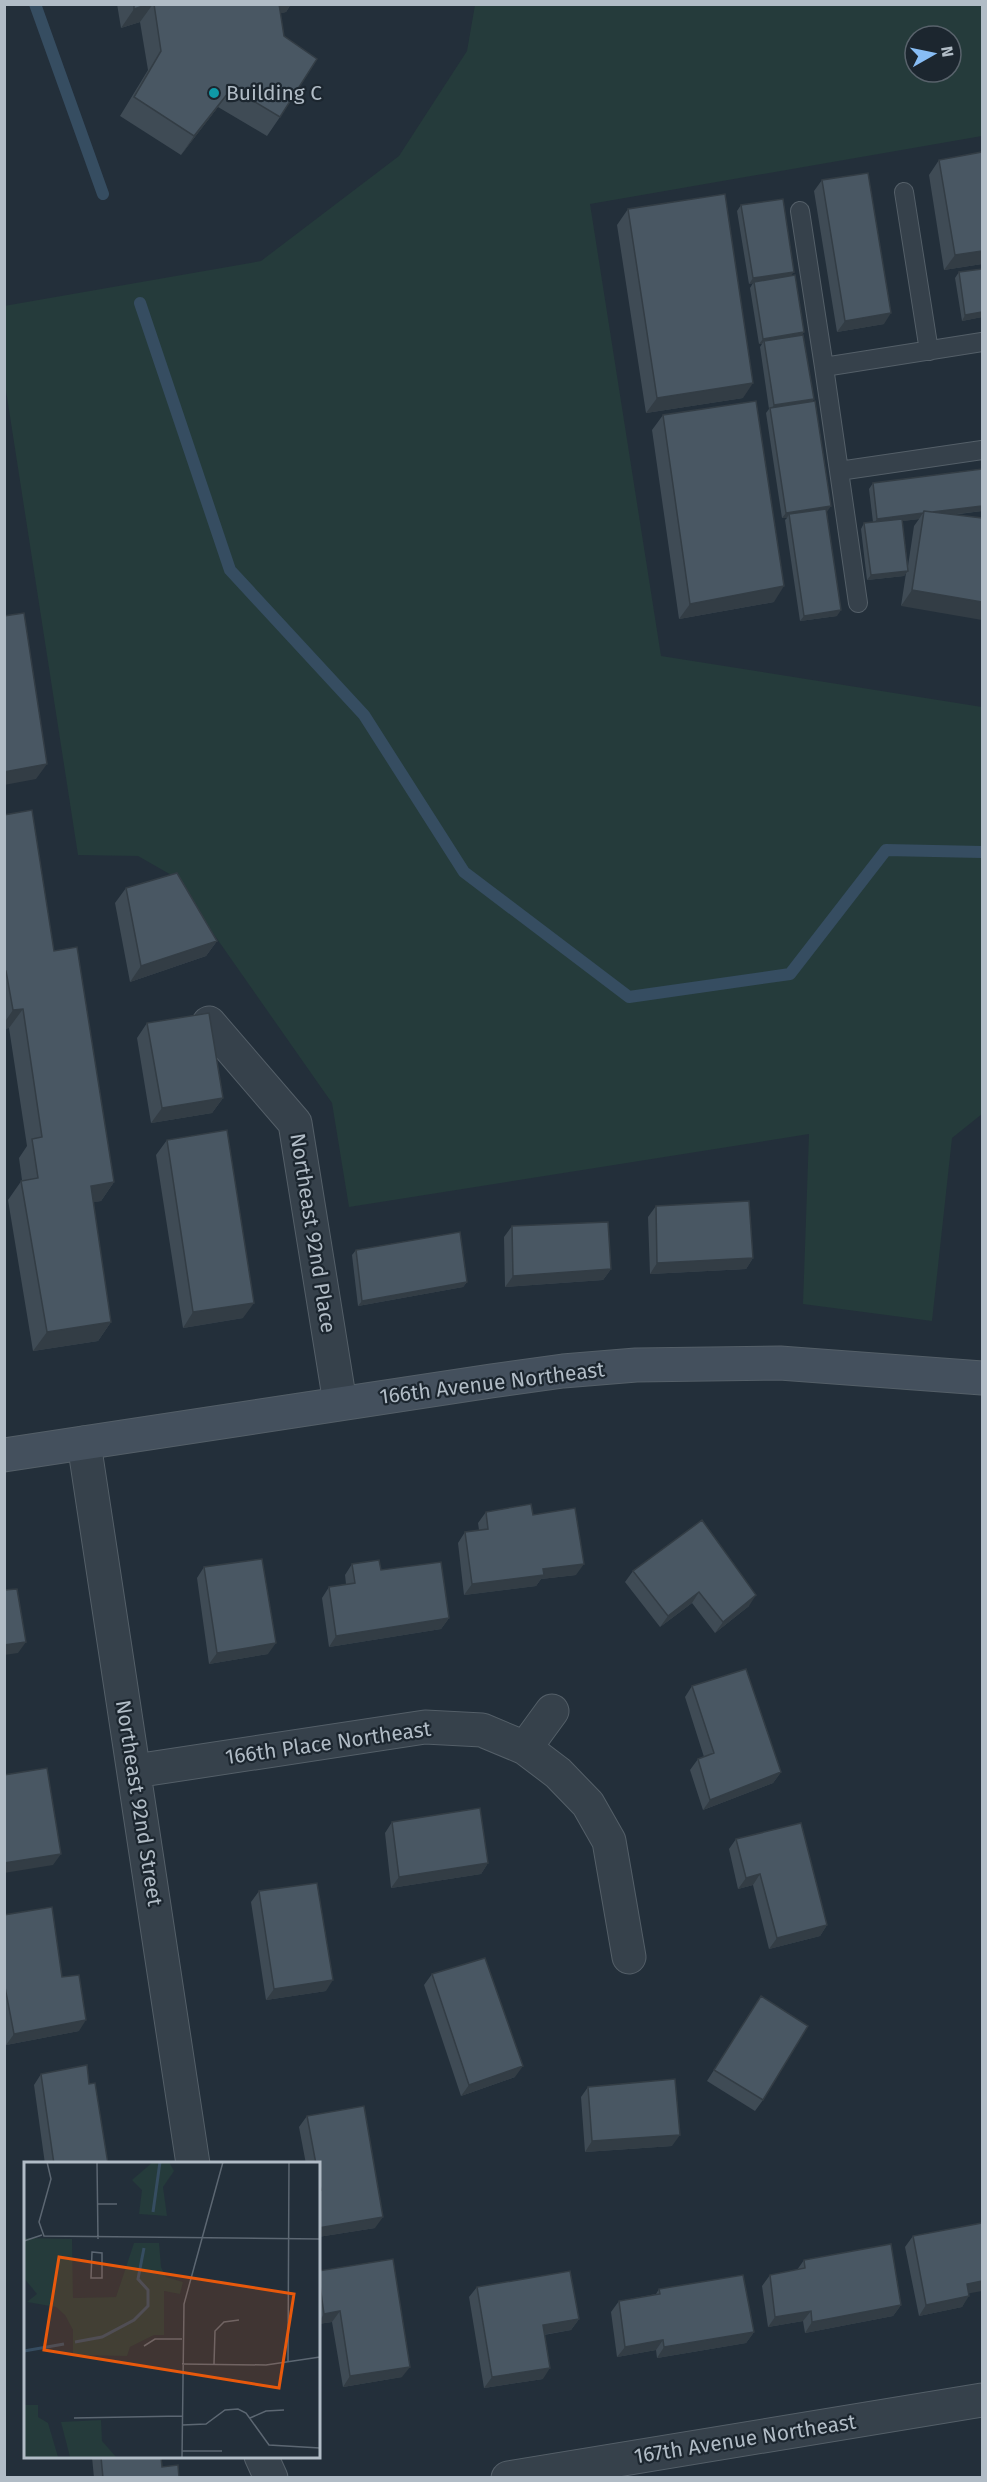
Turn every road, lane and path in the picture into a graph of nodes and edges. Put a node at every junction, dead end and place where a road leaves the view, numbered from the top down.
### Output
1 (904, 192) dead end
2 (800, 211) dead end
3 (982, 342) edge
4 (929, 351) junction
5 (824, 367) junction
6 (982, 450) edge
7 (839, 471) junction
8 (858, 603) dead end
9 (209, 1023) edge
10 (982, 1378) edge
11 (340, 1403) junction
12 (84, 1443) junction
13 (4, 1455) edge
14 (552, 1711) dead end
15 (525, 1748) junction
16 (135, 1771) junction
17 (628, 1957) dead end
18 (194, 2162) edge
19 (982, 2400) edge
20 (261, 2458) edge
21 (271, 2478) edge
22 (508, 2478) edge

1 - 4 lane
2 - 5 lane
3 - 4 lane
4 - 5 lane
5 - 7 lane
6 - 7 lane
7 - 8 lane
9 - 11 street, Northeast 92nd Place
10 - 11 street, 166th Avenue Northeast
11 - 12 street, 166th Avenue Northeast
12 - 13 street, 166th Avenue Northeast
12 - 16 street, Northeast 92nd Street
14 - 15 street
15 - 16 street, 166th Place Northeast
15 - 17 street, 166th Place Northeast
16 - 18 street, Northeast 92nd Street
19 - 22 street, 167th Avenue Northeast
20 - 21 street

